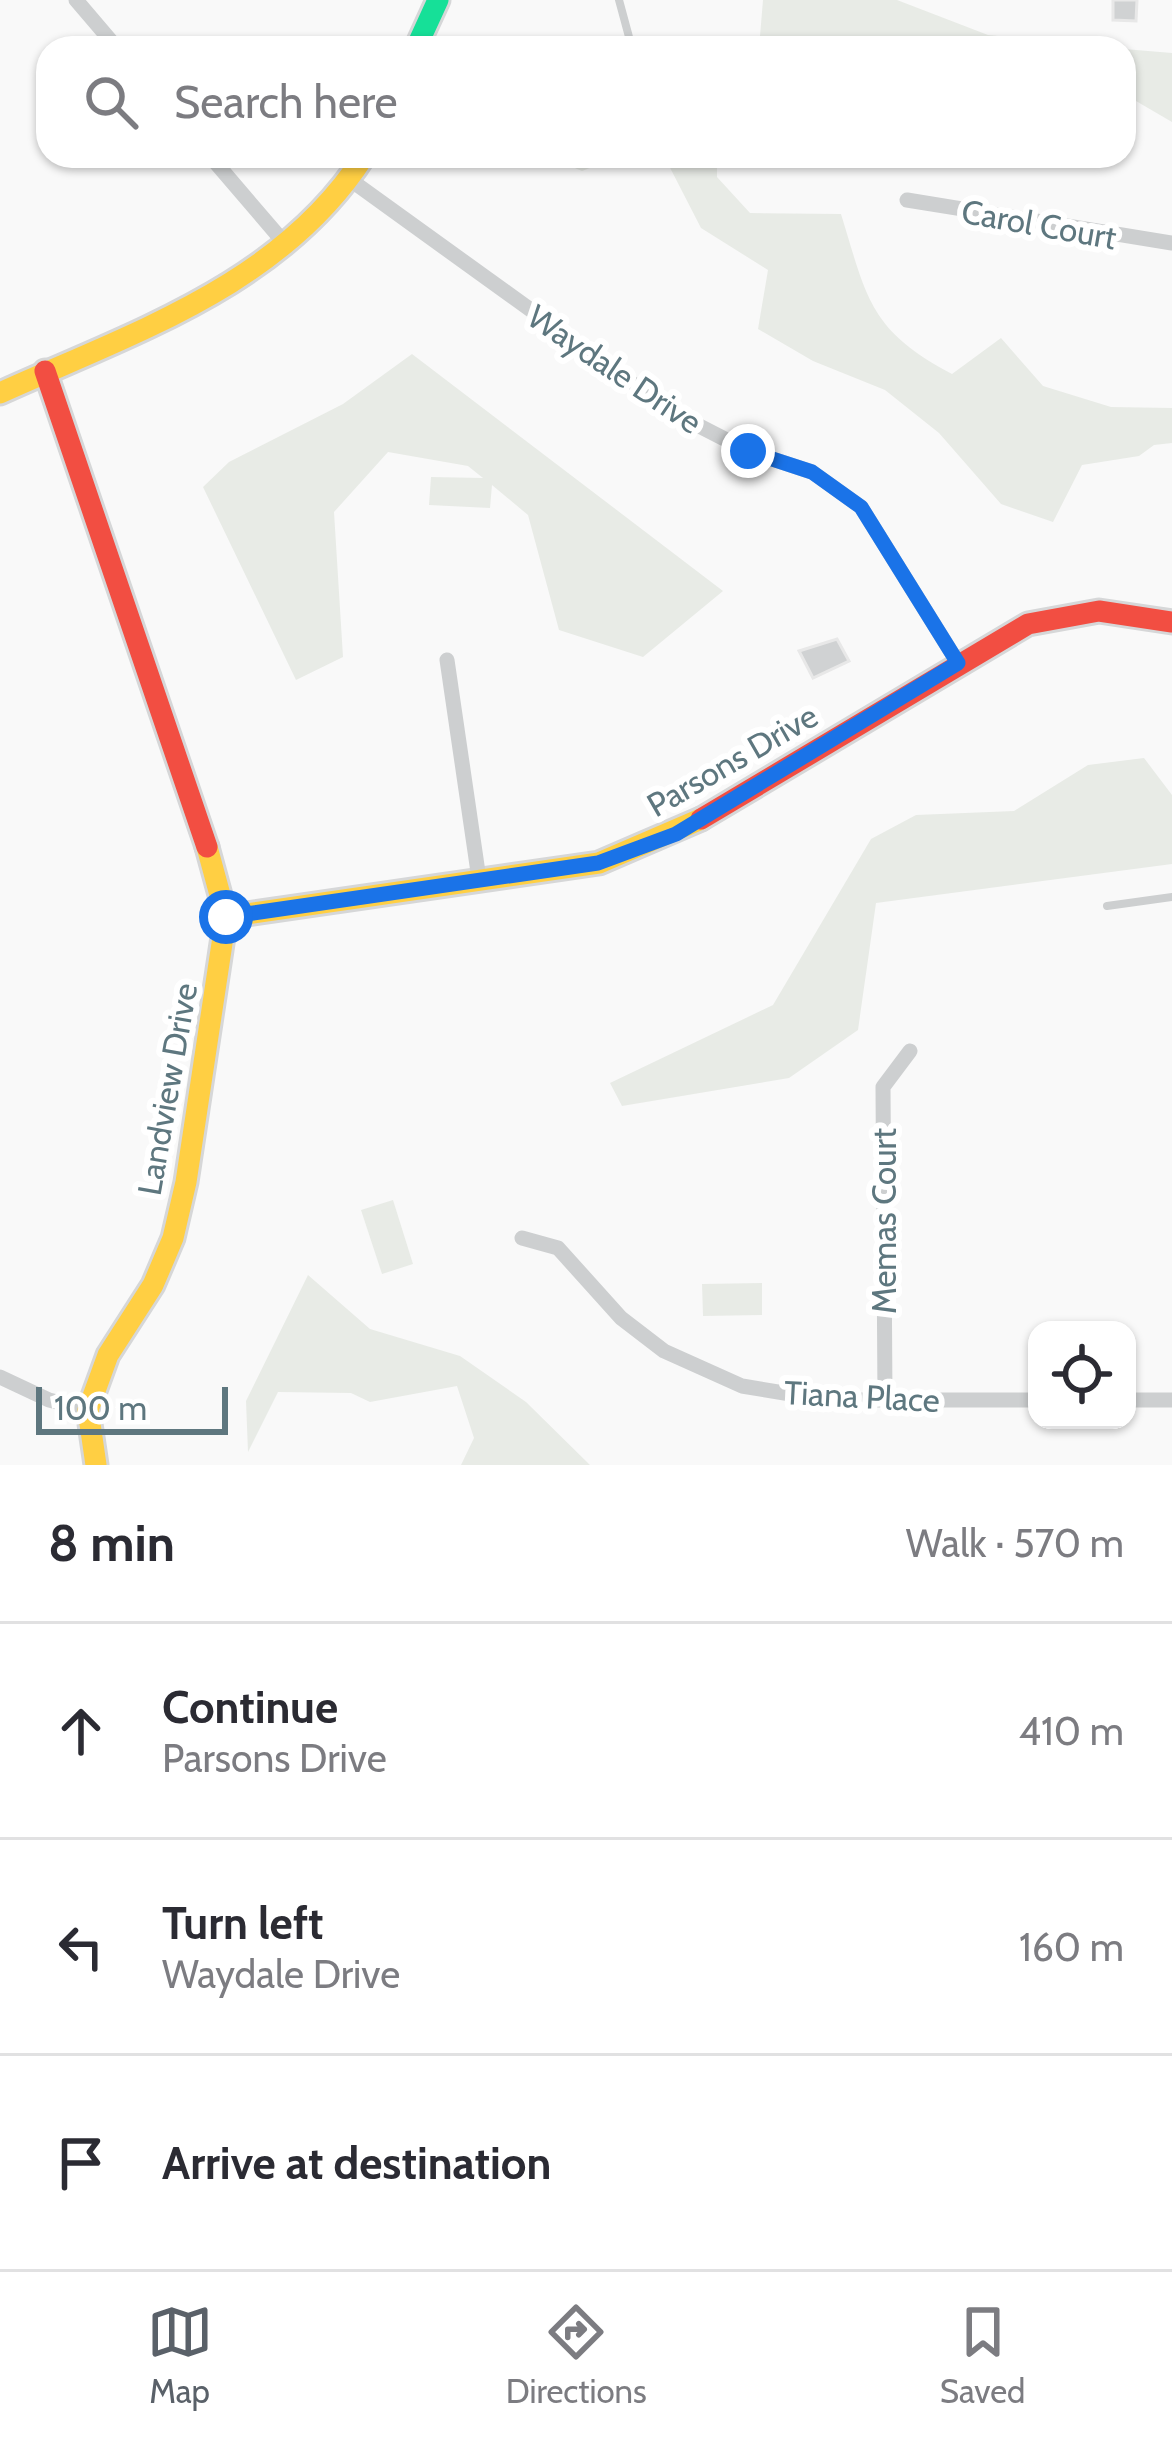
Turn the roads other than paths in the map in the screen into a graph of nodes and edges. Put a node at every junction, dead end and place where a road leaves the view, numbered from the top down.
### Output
1 (76, 0) edge
2 (439, 0) edge
3 (619, 0) edge
4 (107, 36) edge
5 (422, 36) edge
6 (629, 36) edge
7 (220, 168) edge
8 (358, 168) edge
9 (352, 181) junction
10 (907, 200) dead end
11 (1172, 243) edge
12 (287, 246) junction
13 (45, 371) junction
14 (0, 393) edge
15 (1172, 622) edge
16 (447, 660) dead end
17 (958, 663) junction
18 (479, 879) junction
19 (1172, 897) edge
20 (1107, 906) dead end
21 (226, 917) junction
22 (910, 1051) dead end
23 (523, 1238) dead end
24 (0, 1376) edge
25 (885, 1400) junction
26 (1028, 1400) edge
27 (1136, 1400) edge
28 (1172, 1400) edge
29 (88, 1410) junction
30 (96, 1465) edge

1 - 4 street
2 - 5 street
3 - 6 lane
7 - 12 street
8 - 9 street
9 - 12 street
9 - 17 street, Waydale Drive
10 - 11 street, Carol Court
12 - 13 street
13 - 14 street
13 - 21 street, Landview Drive
15 - 17 street, Parsons Drive
16 - 18 street
17 - 18 street, Parsons Drive
18 - 21 street, Parsons Drive
19 - 20 lane
21 - 29 street, Landview Drive
22 - 25 street, Memas Court
23 - 25 street, Tiana Place
24 - 29 street
25 - 26 street, Tiana Place
27 - 28 street
29 - 30 street, Landview Drive

